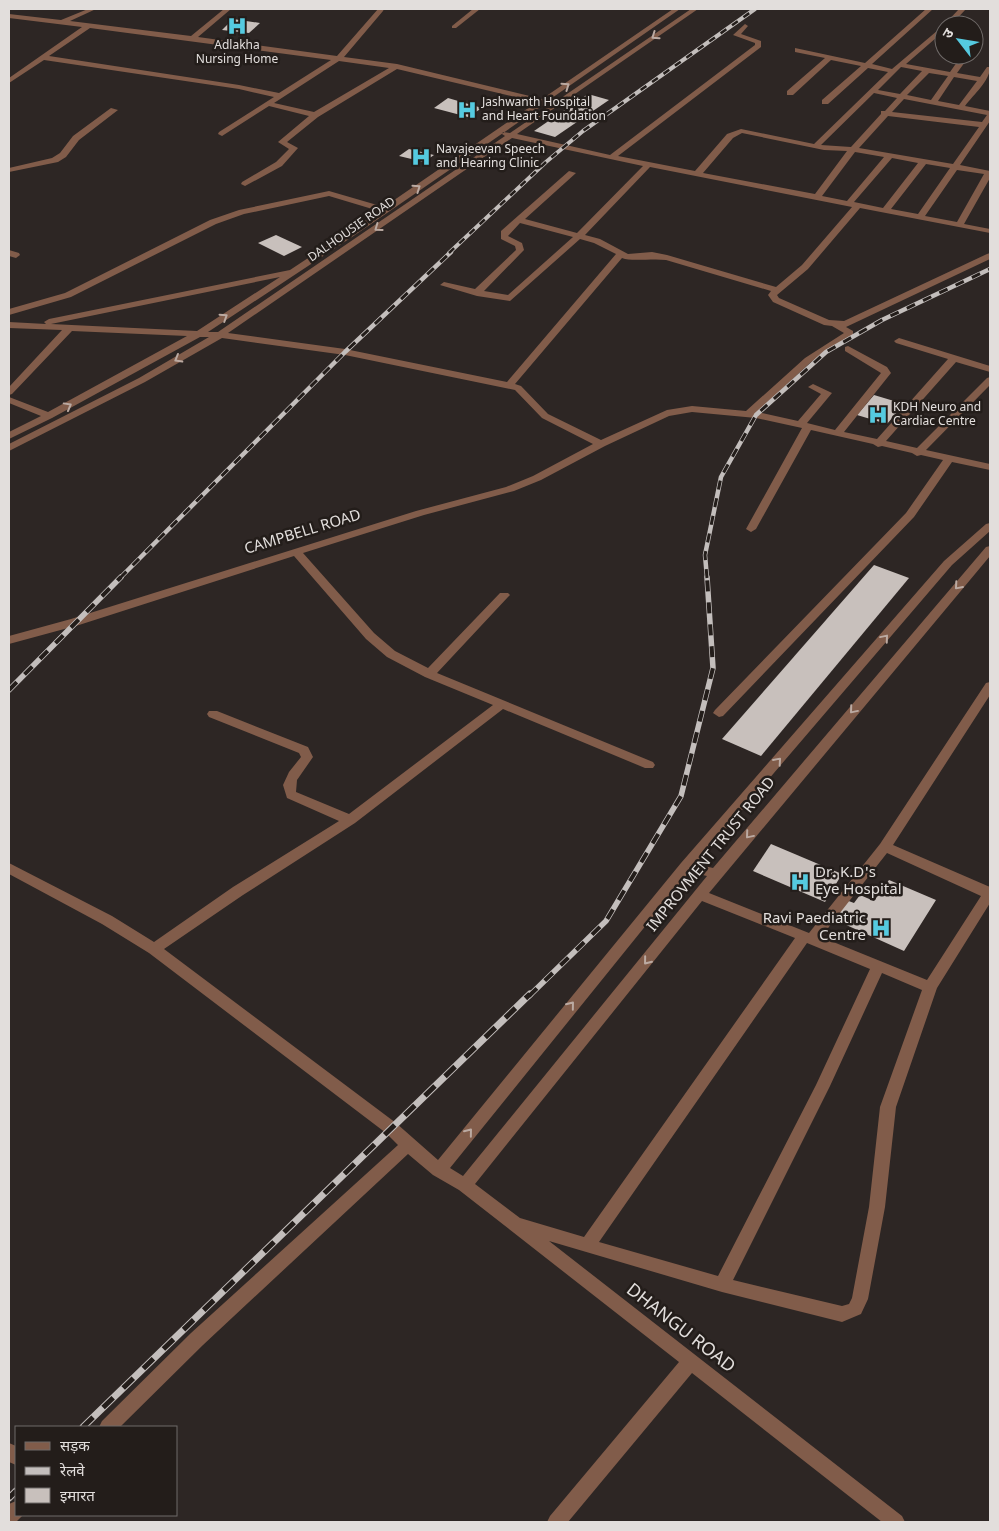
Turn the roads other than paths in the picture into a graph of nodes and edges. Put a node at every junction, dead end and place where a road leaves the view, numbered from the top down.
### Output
1 (30, 9) edge
2 (93, 9) edge
3 (228, 9) edge
4 (370, 9) edge
5 (477, 9) edge
6 (677, 9) edge
7 (695, 9) edge
8 (930, 9) edge
9 (383, 10) edge
10 (13, 16) edge
11 (9, 22) edge
12 (63, 22) junction
13 (88, 26) junction
14 (745, 26) dead end
15 (454, 27) dead end
16 (192, 38) junction
17 (934, 41) edge
18 (798, 50) dead end
19 (340, 57) junction
20 (830, 57) junction
21 (45, 58) junction
22 (865, 65) junction
23 (900, 65) junction
24 (959, 65) edge
25 (397, 66) junction
26 (990, 69) edge
27 (893, 71) junction
28 (926, 71) junction
29 (952, 75) junction
30 (983, 80) junction
31 (9, 81) edge
32 (873, 91) junction
33 (790, 93) dead end
34 (281, 96) junction
35 (900, 96) junction
36 (543, 102) junction
37 (825, 102) dead end
38 (933, 102) junction
39 (269, 104) junction
40 (554, 104) junction
41 (960, 108) junction
42 (114, 110) dead end
43 (884, 113) junction
44 (315, 115) junction
45 (990, 115) edge
46 (984, 125) junction
47 (496, 132) junction
48 (222, 134) dead end
49 (510, 135) junction
50 (816, 146) junction
51 (853, 149) junction
52 (890, 155) junction
53 (612, 157) junction
54 (922, 162) junction
55 (649, 164) junction
56 (953, 168) junction
57 (9, 170) edge
58 (572, 173) dead end
59 (990, 173) edge
60 (697, 174) junction
61 (245, 184) dead end
62 (817, 197) junction
63 (853, 204) junction
64 (386, 210) junction
65 (886, 210) junction
66 (920, 217) junction
67 (518, 220) junction
68 (960, 224) junction
69 (990, 231) edge
70 (579, 236) junction
71 (620, 255) junction
72 (990, 256) edge
73 (326, 264) junction
74 (296, 270) junction
75 (444, 285) dead end
76 (776, 290) junction
77 (478, 292) junction
78 (9, 312) edge
79 (9, 325) edge
80 (836, 325) junction
81 (32, 326) junction
82 (70, 327) junction
83 (200, 333) junction
84 (220, 335) junction
85 (899, 342) dead end
86 (848, 349) dead end
87 (954, 358) junction
88 (990, 369) edge
89 (990, 380) edge
90 (509, 385) junction
91 (813, 387) dead end
92 (9, 392) edge
93 (9, 400) edge
94 (748, 415) junction
95 (49, 416) junction
96 (804, 426) junction
97 (837, 434) junction
98 (9, 436) edge
99 (601, 444) junction
100 (878, 444) junction
101 (9, 448) edge
102 (917, 453) junction
103 (949, 459) junction
104 (990, 467) edge
105 (990, 526) edge
106 (751, 529) dead end
107 (990, 549) edge
108 (296, 551) junction
109 (504, 596) dead end
110 (9, 640) edge
111 (870, 656) junction
112 (892, 665) junction
113 (429, 674) junction
114 (990, 686) edge
115 (501, 705) junction
116 (719, 713) dead end
117 (213, 714) dead end
118 (649, 765) dead end
119 (350, 820) junction
120 (885, 847) junction
121 (686, 866) junction
122 (9, 868) edge
123 (716, 874) junction
124 (990, 893) edge
125 (701, 894) junction
126 (808, 938) junction
127 (154, 949) junction
128 (878, 966) junction
129 (930, 986) junction
130 (408, 1146) junction
131 (439, 1170) junction
132 (465, 1185) junction
133 (510, 1223) junction
134 (587, 1246) junction
135 (722, 1285) junction
136 (690, 1362) junction
137 (109, 1426) edge
138 (556, 1522) edge
139 (896, 1522) edge

1 - 10 street
2 - 12 street
3 - 16 street
4 - 9 street
5 - 15 street
36 -> 6 street, DALHOUSIE ROAD
7 -> 40 street, DALHOUSIE ROAD
8 - 22 street
9 - 19 street
10 - 11 street
10 - 12 street
12 - 13 street
13 - 16 street
13 - 21 street
14 - 53 street
16 - 19 street
17 - 23 street
18 - 20 street
19 - 25 street
19 - 34 street
20 - 22 street
20 - 33 street
21 - 31 street
21 - 34 street
22 - 27 street
22 - 37 street
23 - 27 street
23 - 28 street
24 - 29 street
25 - 36 street
25 - 44 street
26 - 30 street
27 - 32 street
28 - 29 street
28 - 35 street
29 - 30 street
29 - 38 street
30 - 41 street
32 - 35 street
32 - 50 street
34 - 39 street
35 - 38 street
35 - 43 street
36 - 40 street
36 - 47 street, DALHOUSIE ROAD
38 - 41 street
39 - 44 street
39 - 48 street
40 - 49 street, DALHOUSIE ROAD
41 - 45 street
42 - 57 street
43 - 46 street
43 - 51 street
44 - 61 street
45 - 46 street
46 - 56 street
47 - 49 street
64 -> 47 street, DALHOUSIE ROAD
49 - 53 street
49 -> 73 street, DALHOUSIE ROAD
50 - 51 street
50 - 60 street
51 - 52 street
51 - 62 street
52 - 54 street
52 - 63 street
53 - 55 street
54 - 56 street
54 - 65 street
55 - 60 street
55 - 70 street
56 - 59 street
56 - 66 street
58 - 67 street
59 - 68 street
60 - 62 street
62 - 63 street
63 - 65 street
63 - 76 street
64 - 74 street, DALHOUSIE ROAD
64 - 78 street
65 - 66 street
66 - 68 street
67 - 70 street
67 - 77 street
68 - 69 street
70 - 71 street
70 - 77 street
71 - 76 street
71 - 90 street
72 - 80 street
73 - 74 street
73 - 84 street, DALHOUSIE ROAD
74 - 81 street
83 -> 74 street, DALHOUSIE ROAD
75 - 77 street
76 - 80 street
79 - 81 street
80 - 94 street
81 - 82 street
82 - 83 street
82 - 92 street
83 - 84 street
95 -> 83 street, DALHOUSIE ROAD
84 - 90 street
84 -> 101 street, DALHOUSIE ROAD
85 - 87 street
86 - 97 street
87 - 88 street
87 - 100 street
89 - 102 street
90 - 99 street
91 - 96 street
93 - 95 street
94 - 96 street, CAMPBELL ROAD
94 - 99 street, CAMPBELL ROAD
95 - 98 street, DALHOUSIE ROAD
96 - 97 street, CAMPBELL ROAD
96 - 106 street
97 - 100 street, CAMPBELL ROAD
99 - 108 street, CAMPBELL ROAD
100 - 102 street, CAMPBELL ROAD
102 - 103 street, CAMPBELL ROAD
103 - 104 street, CAMPBELL ROAD
103 - 116 street
111 -> 105 street
107 -> 112 street, IMPROVMENT TRUST ROAD
108 - 110 street, CAMPBELL ROAD
108 - 113 street
109 - 113 street
111 - 112 street
121 -> 111 street
112 -> 123 street, IMPROVMENT TRUST ROAD
113 - 115 street
114 - 120 street
115 - 118 street
115 - 119 street
117 - 119 street
119 - 127 street
120 - 124 street
120 - 126 street
121 - 123 street
131 -> 121 street
122 - 127 street, DHANGU ROAD
123 - 125 street, IMPROVMENT TRUST ROAD
124 - 129 street
125 - 126 street
125 -> 132 street, IMPROVMENT TRUST ROAD
126 - 128 street
126 - 134 street
127 - 130 street, DHANGU ROAD
128 - 129 street
128 - 135 street
129 - 135 street
130 - 131 street, DHANGU ROAD
130 - 137 street
131 - 132 street, DHANGU ROAD
132 - 133 street, DHANGU ROAD
133 - 134 street
133 - 136 street, DHANGU ROAD
134 - 135 street
136 - 138 street
136 - 139 street, DHANGU ROAD

